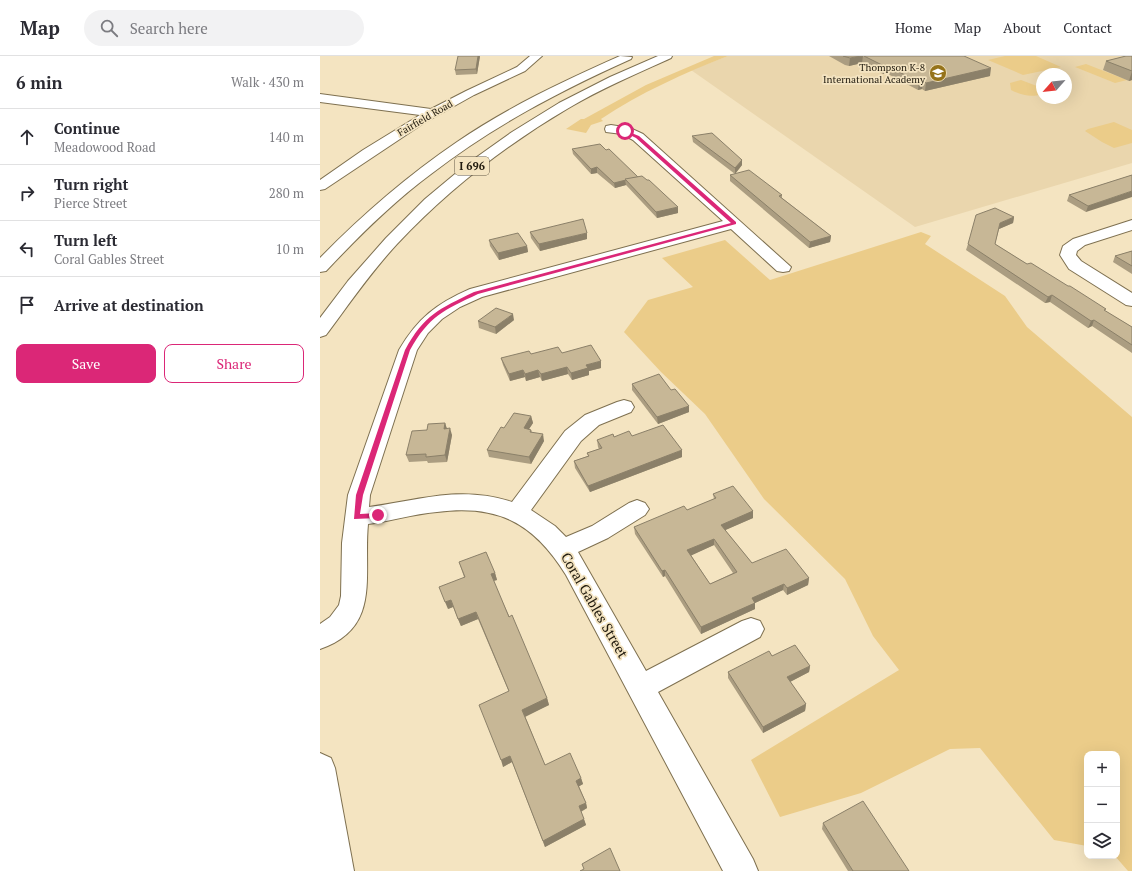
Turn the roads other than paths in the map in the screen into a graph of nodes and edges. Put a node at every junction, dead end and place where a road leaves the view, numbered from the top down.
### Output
1 (630, 56) edge
2 (667, 56) edge
3 (536, 57) edge
4 (320, 98) edge
5 (432, 113) junction
6 (611, 129) dead end
7 (320, 186) edge
8 (734, 223) junction
9 (1132, 225) edge
10 (320, 267) edge
11 (783, 267) dead end
12 (1132, 301) edge
13 (320, 331) edge
14 (624, 407) dead end
15 (637, 510) dead end
16 (518, 512) junction
17 (356, 517) junction
18 (562, 549) junction
19 (751, 629) dead end
20 (320, 638) edge
21 (641, 687) junction
22 (320, 768) edge
23 (336, 871) edge
24 (741, 871) edge

1 - 10 main road, I 696
2 - 13 main road, I 696
3 - 5 main road, Fairfield Road
4 - 5 main road
5 - 7 main road, Fairfield Road
6 - 8 main road
8 - 11 main road
8 - 17 main road
9 - 12 main road
14 - 16 main road
15 - 18 main road
16 - 17 main road, Coral Gables Street
16 - 18 main road, Coral Gables Street
17 - 20 main road
18 - 21 main road, Coral Gables Street
19 - 21 main road
21 - 24 main road, Coral Gables Street
22 - 23 main road

